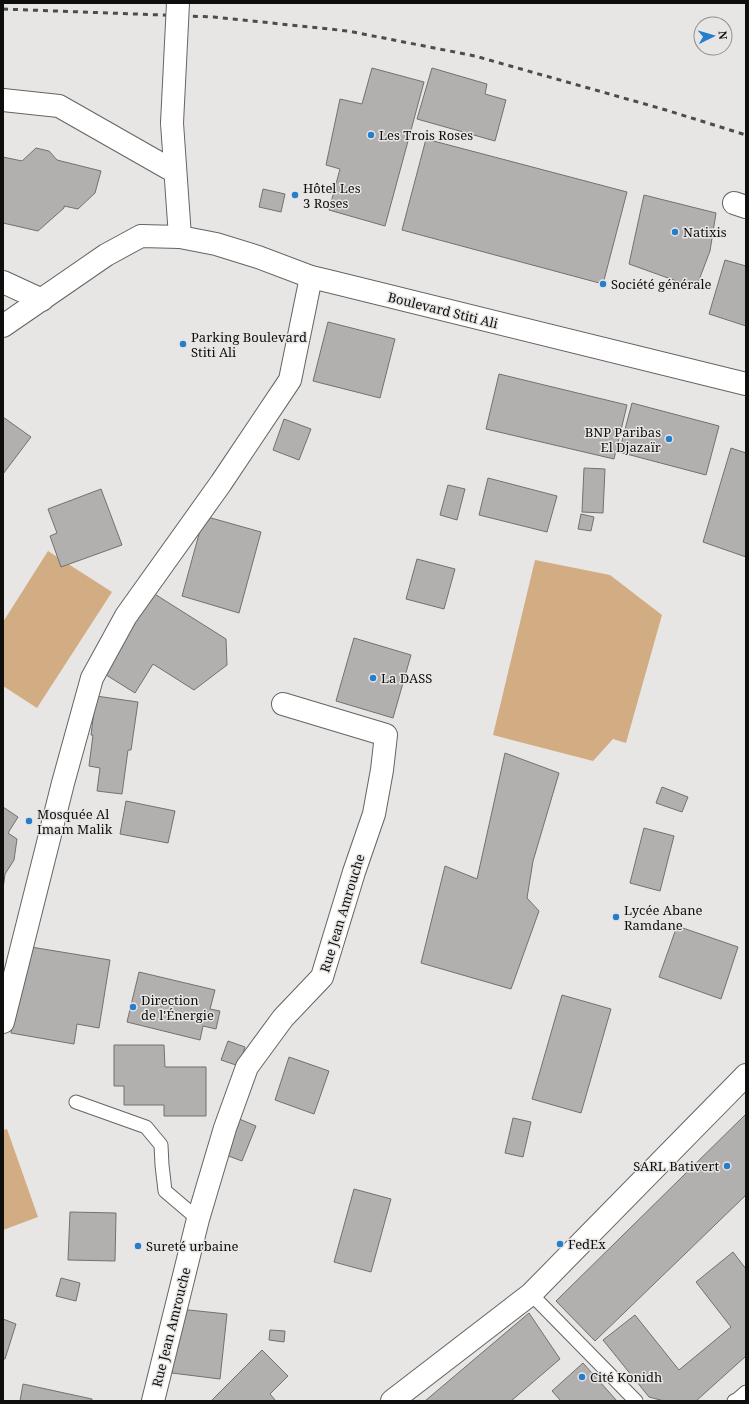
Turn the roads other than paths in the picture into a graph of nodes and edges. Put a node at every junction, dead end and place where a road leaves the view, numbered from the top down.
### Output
1 (178, 3) edge
2 (3, 100) edge
3 (175, 172) junction
4 (180, 237) junction
5 (311, 277) junction
6 (3, 282) edge
7 (42, 300) junction
8 (3, 326) edge
9 (746, 384) edge
10 (283, 704) dead end
11 (3, 1022) edge
12 (746, 1075) edge
13 (76, 1102) dead end
14 (198, 1219) junction
15 (531, 1294) junction
16 (746, 1392) edge
17 (153, 1401) edge
18 (392, 1401) edge
19 (636, 1401) edge
20 (734, 1401) edge

1 - 3 street, bridge
2 - 3 street
3 - 4 street
4 - 5 street, Boulevard Stiti Ali
4 - 7 street, Boulevard Stiti Ali
5 - 9 street, Boulevard Stiti Ali
5 - 11 street
6 - 7 street
7 - 8 street
10 - 14 street, Rue Jean Amrouche
12 - 15 street
13 - 14 lane
14 - 17 street, Rue Jean Amrouche
15 - 18 street
15 - 19 lane
16 - 20 lane

